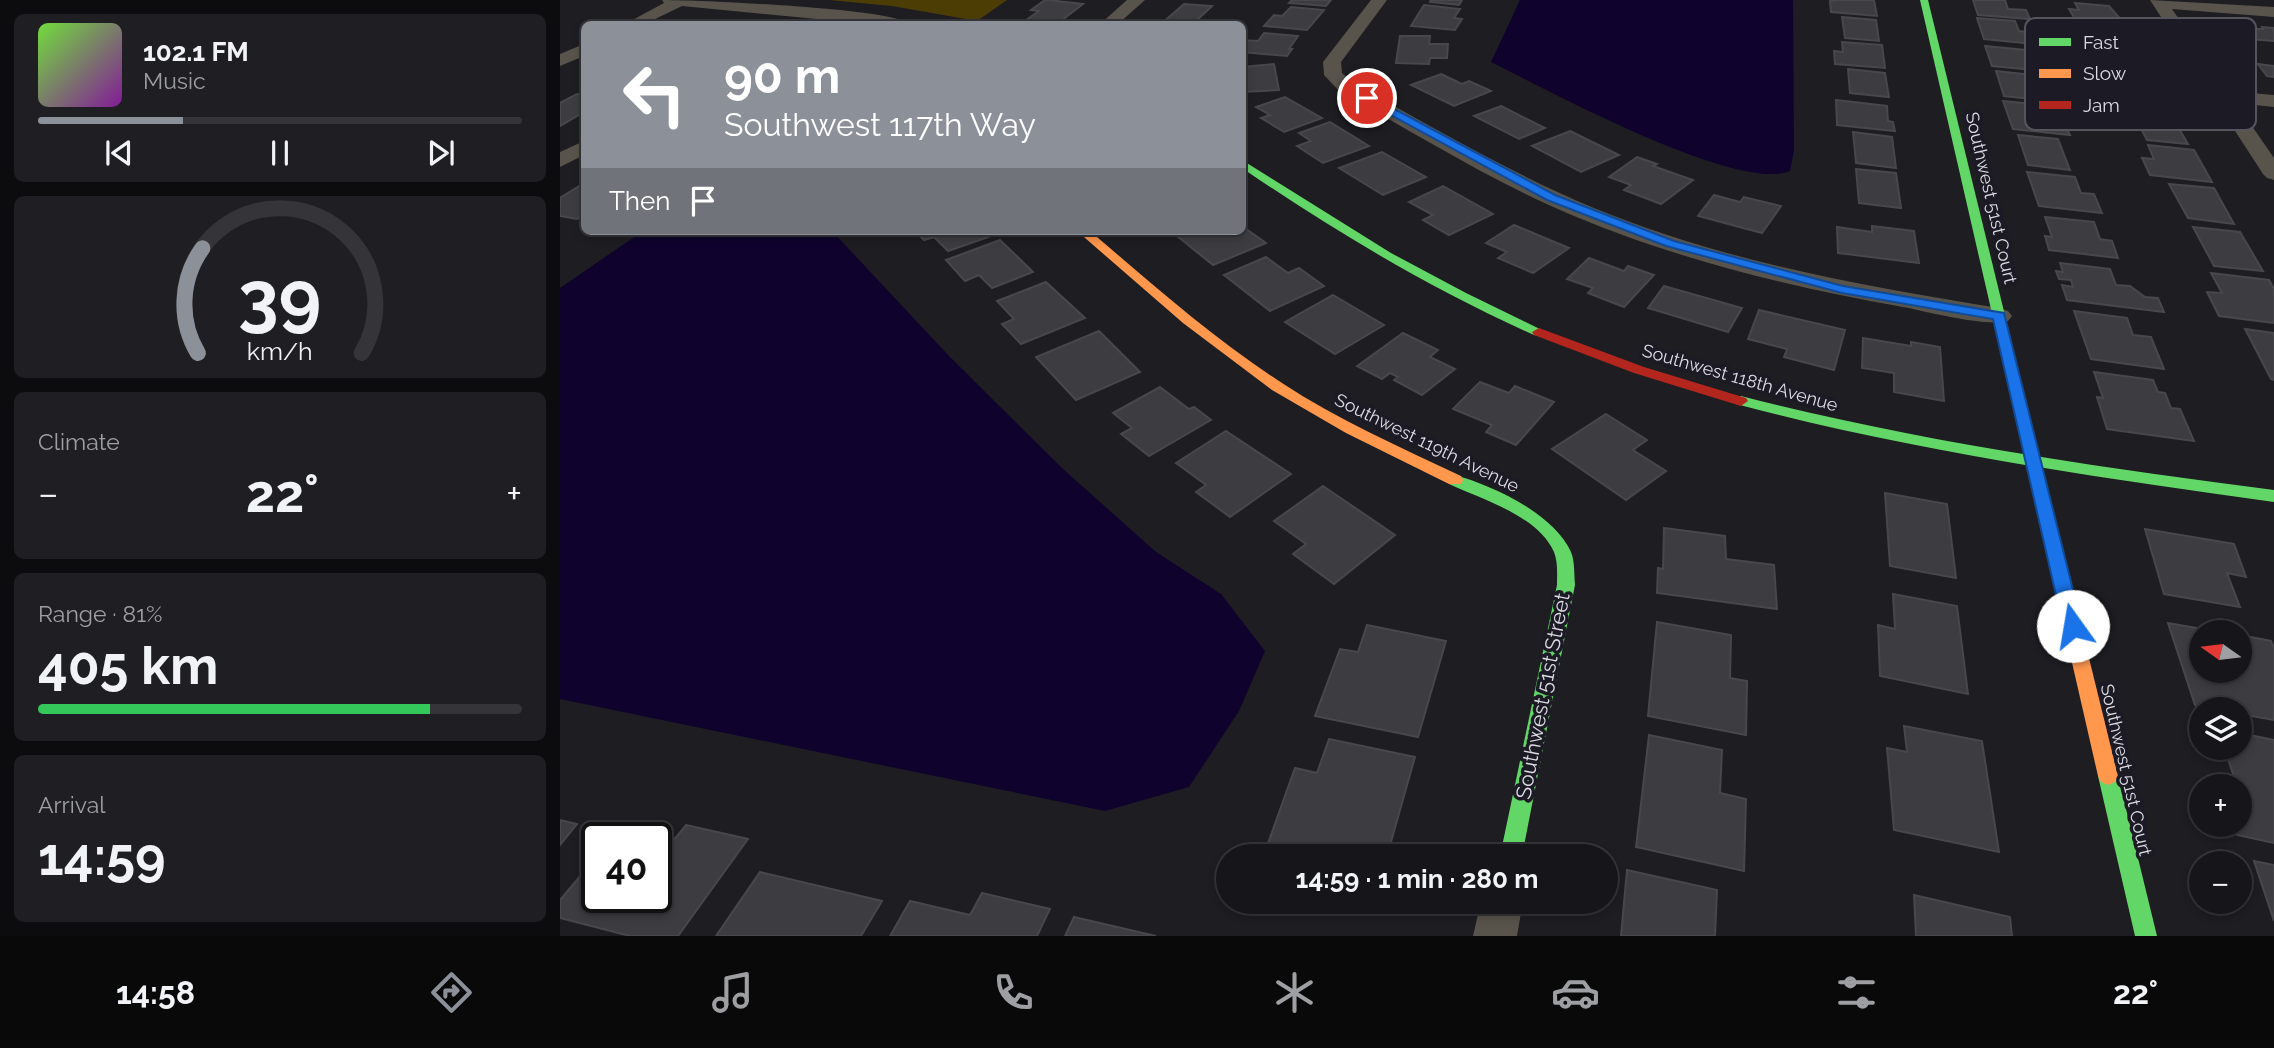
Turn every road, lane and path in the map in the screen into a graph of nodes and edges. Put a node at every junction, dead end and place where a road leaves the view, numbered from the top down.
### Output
1 (670, 0) edge
2 (681, 0) edge
3 (1138, 0) edge
4 (1379, 0) edge
5 (1924, 0) edge
6 (2160, 2) edge
7 (2274, 12) edge
8 (2171, 18) edge
9 (640, 21) edge
10 (879, 21) edge
11 (1112, 21) edge
12 (581, 50) edge
13 (560, 61) edge
14 (2256, 99) edge
15 (2274, 101) edge
16 (2245, 130) edge
17 (581, 149) edge
18 (560, 161) edge
19 (1246, 166) edge
20 (2274, 174) edge
21 (1088, 235) edge
22 (1999, 316) junction
23 (2034, 463) junction
24 (2274, 496) edge
25 (1554, 538) joint
26 (1513, 844) edge
27 (1499, 914) edge
28 (1495, 936) edge
29 (2146, 936) edge

1 - 2 street
2 - 9 street
2 - 10 street
3 - 11 street
4 - 22 street
5 - 22 street, Southwest 51st Court
6 - 7 street
6 - 8 street
12 - 13 street
14 - 15 street
16 - 20 street
17 - 18 street
19 - 23 street, Southwest 118th Avenue
21 - 25 street, Southwest 119th Avenue
22 - 23 street, Southwest 51st Court
23 - 24 street, Southwest 118th Avenue
23 - 29 street, Southwest 51st Court
25 - 26 street, Southwest 51st Street
27 - 28 street

